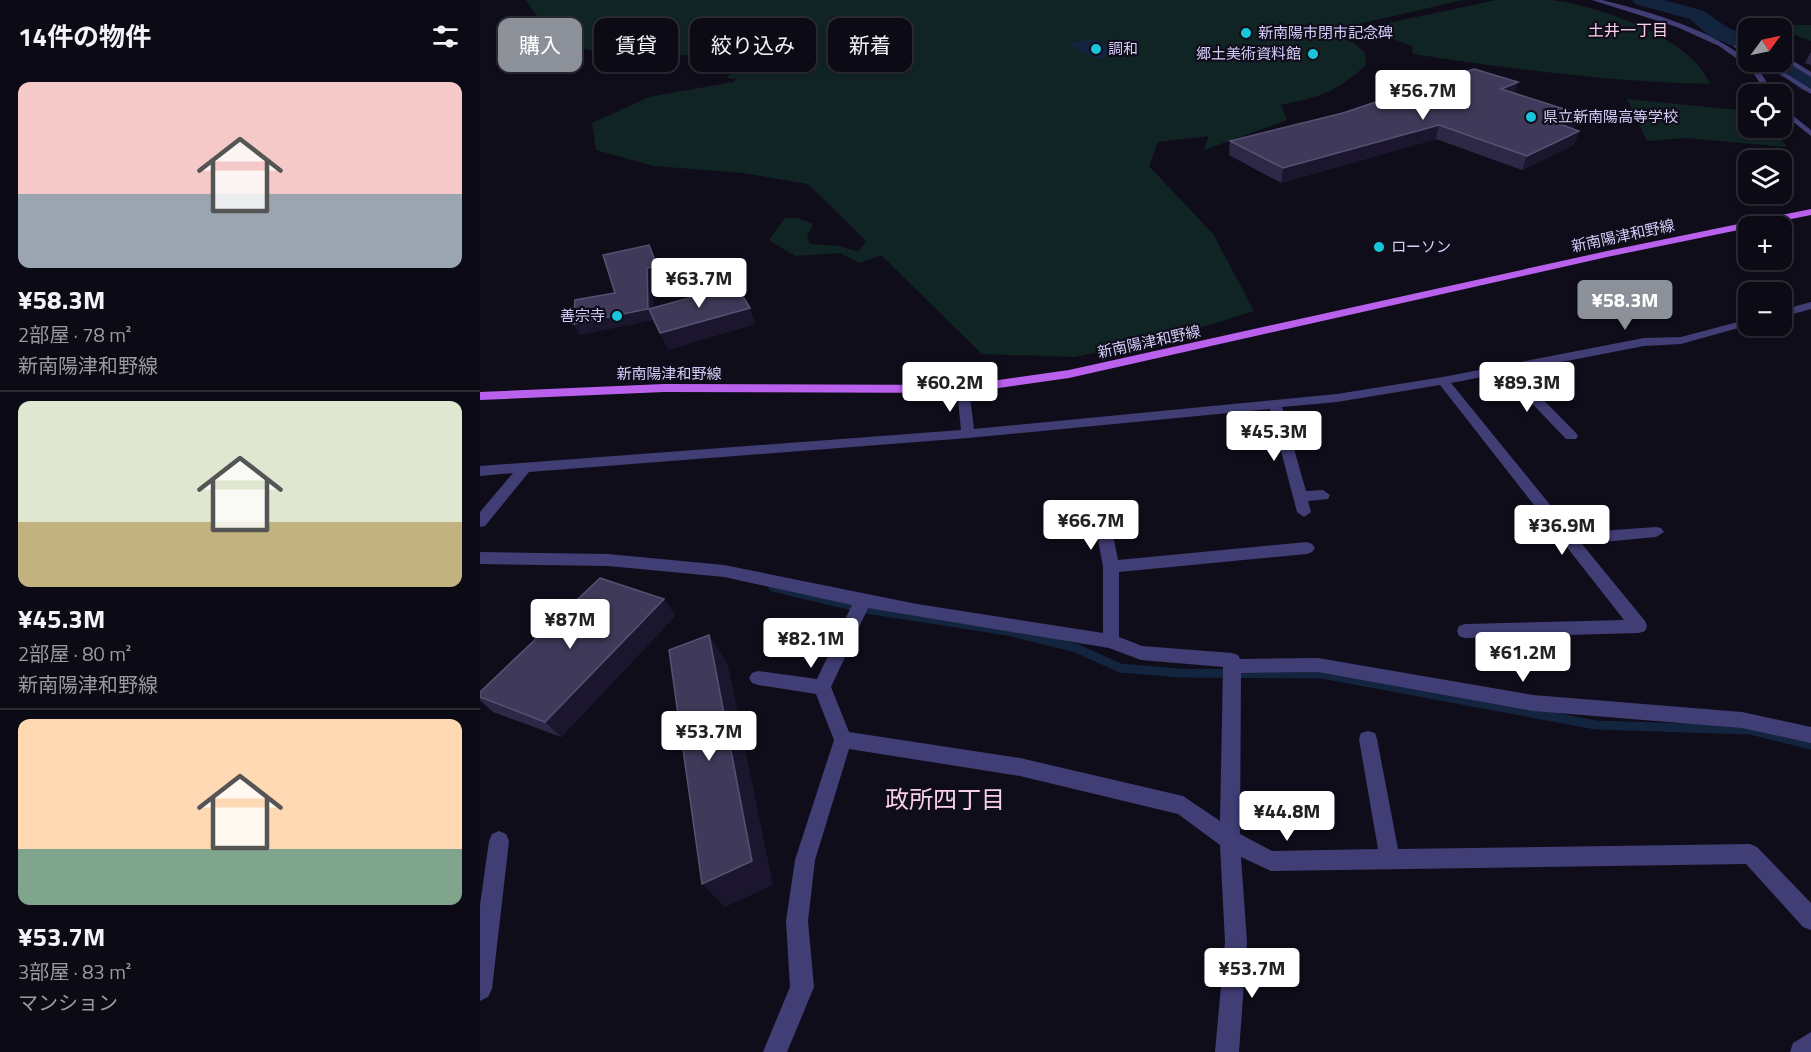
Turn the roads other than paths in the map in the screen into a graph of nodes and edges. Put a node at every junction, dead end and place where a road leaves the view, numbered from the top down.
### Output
1 (1595, 0) edge
2 (1792, 65) edge
3 (1781, 72) edge
4 (1811, 75) edge
5 (1764, 84) edge
6 (1811, 92) edge
7 (1792, 118) edge
8 (1811, 134) edge
9 (1811, 212) edge
10 (1811, 305) edge
11 (1792, 311) edge
12 (1738, 325) edge
13 (1506, 369) junction
14 (1443, 381) junction
15 (963, 389) junction
16 (480, 396) edge
17 (1275, 404) junction
18 (968, 434) junction
19 (1571, 436) dead end
20 (525, 468) junction
21 (480, 471) edge
22 (1323, 495) dead end
23 (480, 522) edge
24 (1104, 529) dead end
25 (1656, 532) dead end
26 (1569, 539) junction
27 (1307, 548) dead end
28 (480, 558) edge
29 (1111, 567) junction
30 (863, 600) junction
31 (1465, 631) dead end
32 (1111, 641) junction
33 (1232, 666) junction
34 (758, 678) dead end
35 (822, 687) junction
36 (1811, 735) edge
37 (1368, 739) dead end
38 (843, 740) junction
39 (1230, 840) junction
40 (499, 841) dead end
41 (1390, 860) junction
42 (1811, 919) edge
43 (480, 989) edge
44 (1811, 1044) edge
45 (775, 1052) edge
46 (1227, 1052) edge
47 (1802, 1052) edge

1 - 5 street
2 - 4 street
3 - 6 street
7 - 8 street
9 - 15 main road, 新南陽津和野線
10 - 11 street
12 - 13 street
13 - 14 street
13 - 19 street
14 - 17 street
14 - 26 street
15 - 16 main road, 新南陽津和野線
15 - 18 street
17 - 18 street
17 - 22 street
18 - 20 street
20 - 21 street
20 - 23 street
24 - 29 street
25 - 26 street
26 - 31 street
27 - 29 street
28 - 30 street
29 - 32 street
30 - 32 street
30 - 35 street
32 - 33 street
33 - 36 street
33 - 39 street
34 - 35 street
35 - 38 street
37 - 41 street
38 - 39 street
38 - 45 street
39 - 41 street
39 - 46 street
40 - 43 street
41 - 42 street
44 - 47 street

